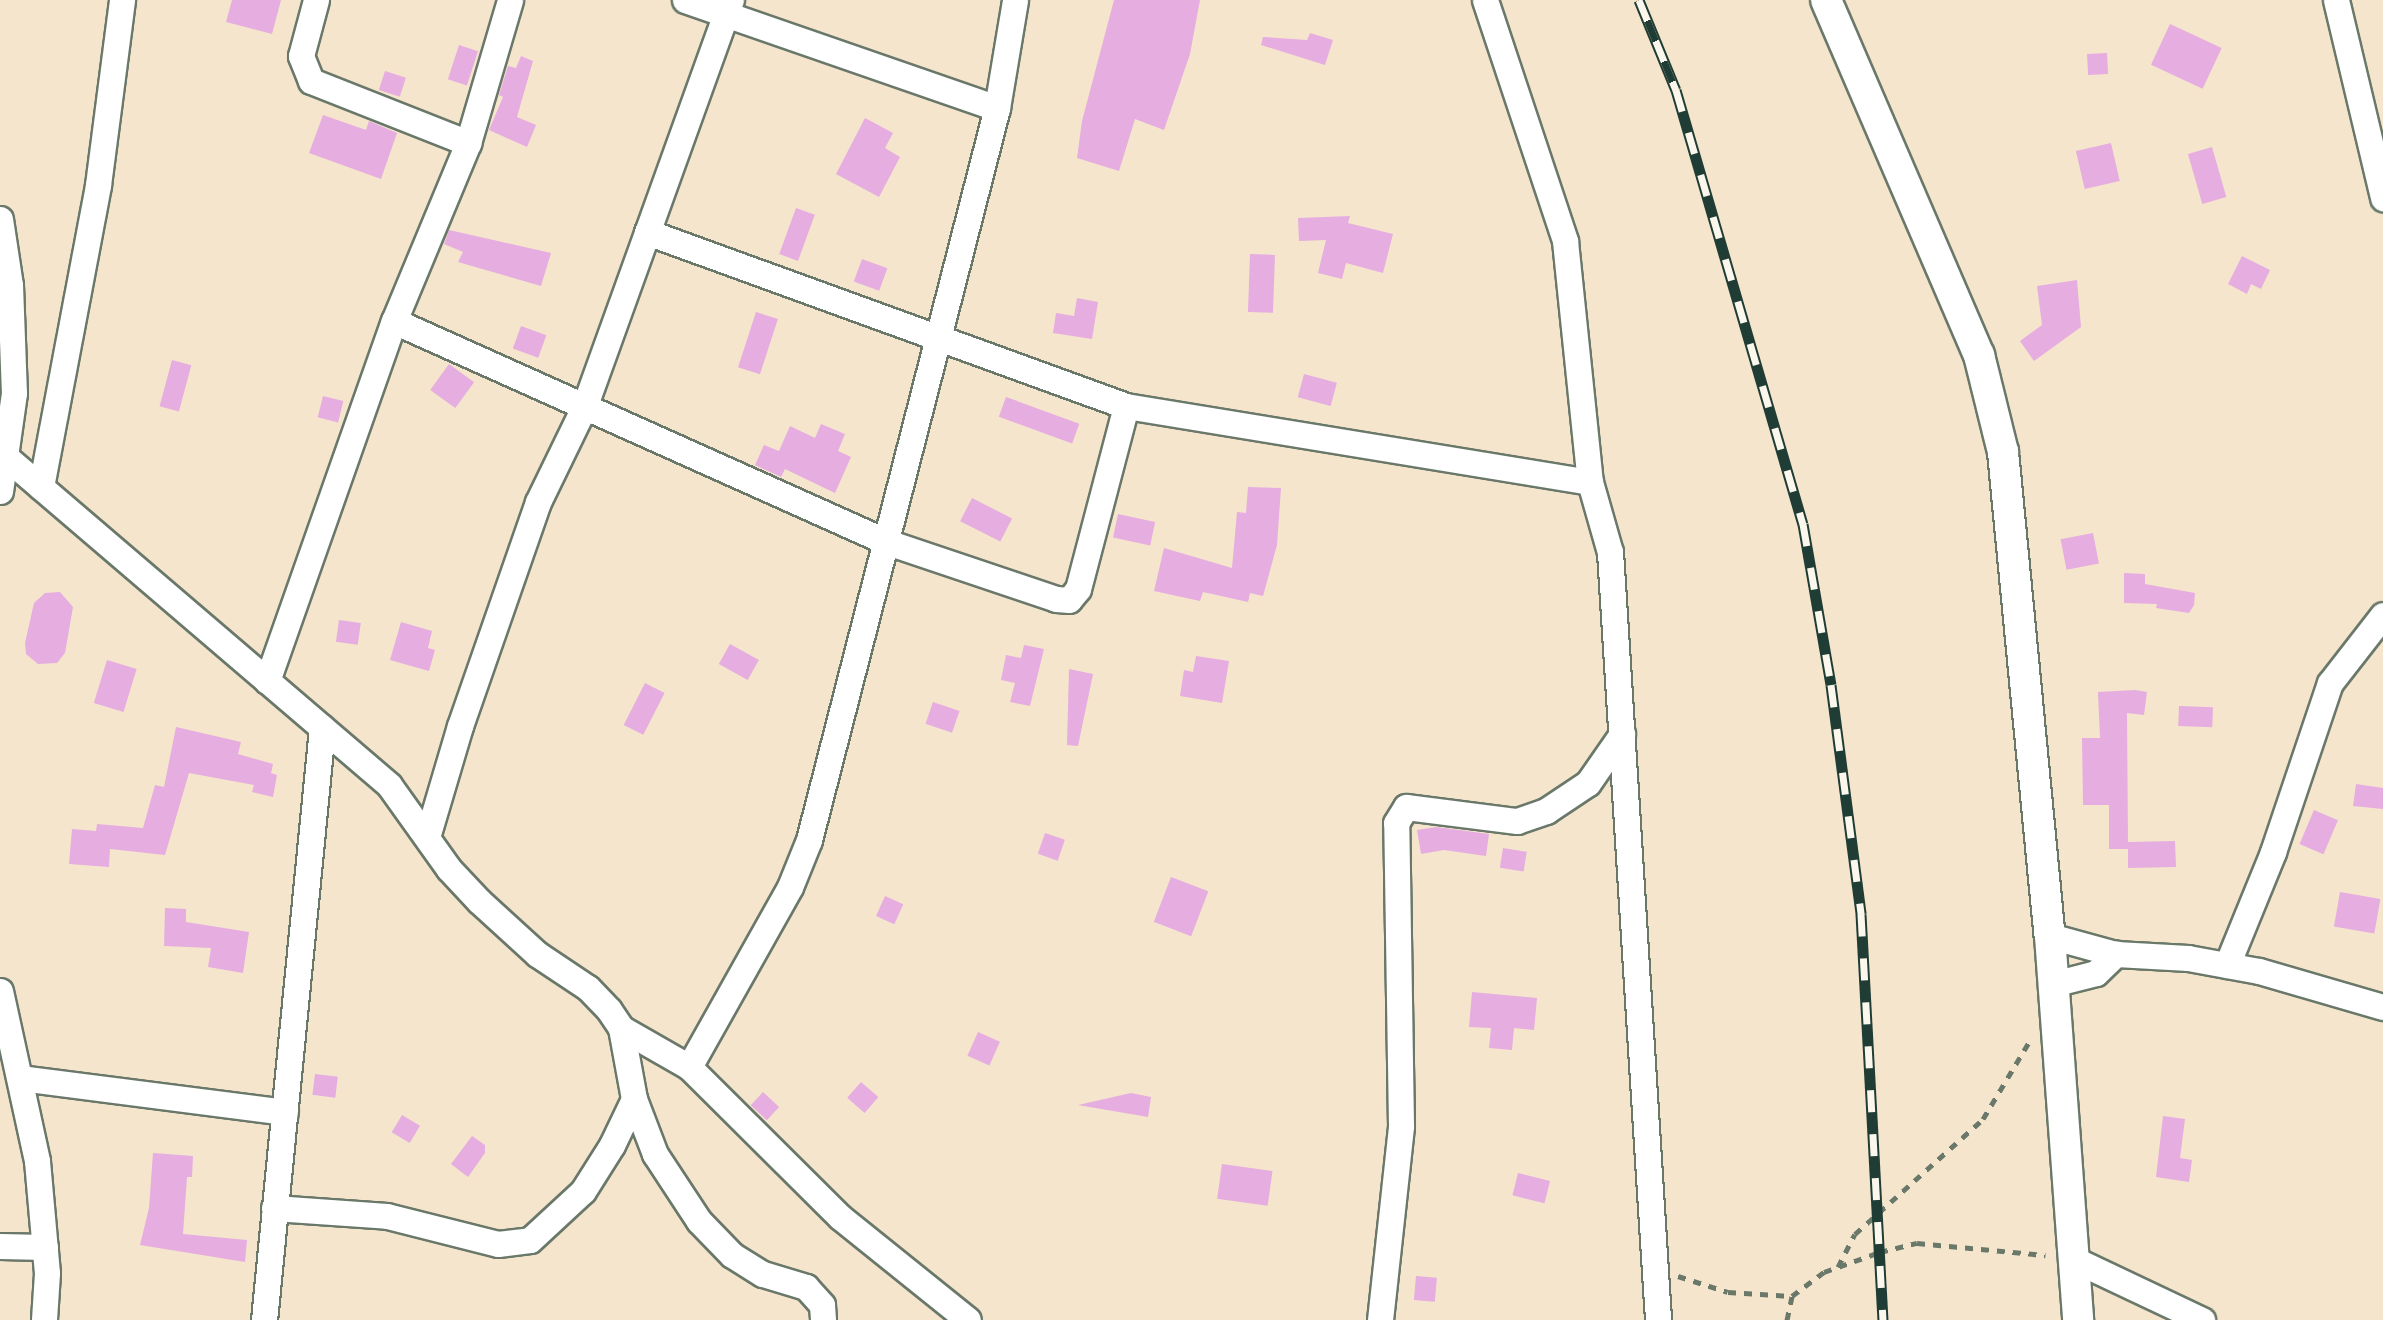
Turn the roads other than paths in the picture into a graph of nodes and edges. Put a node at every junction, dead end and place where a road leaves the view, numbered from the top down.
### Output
1 (122, 0) edge
2 (316, 0) edge
3 (510, 0) edge
4 (685, 0) edge
5 (1015, 0) edge
6 (1485, 0) edge
7 (1826, 0) edge
8 (2336, 0) edge
9 (728, 7) edge
10 (997, 108) junction
11 (468, 142) junction
12 (2383, 198) edge
13 (0, 218) edge
14 (647, 232) junction
15 (394, 320) junction
16 (937, 338) junction
17 (7, 391) edge
18 (584, 405) junction
19 (1126, 406) junction
20 (7, 458) junction
21 (1590, 482) junction
22 (41, 487) junction
23 (0, 491) edge
24 (887, 542) junction
25 (2383, 615) edge
26 (266, 681) junction
27 (322, 728) junction
28 (1622, 734) junction
29 (428, 834) junction
30 (2050, 936) junction
31 (2116, 954) junction
32 (2226, 965) junction
33 (2054, 984) junction
34 (0, 991) edge
35 (2383, 1007) edge
36 (622, 1028) junction
37 (689, 1067) junction
38 (20, 1078) junction
39 (634, 1099) junction
40 (285, 1112) junction
41 (274, 1208) junction
42 (0, 1246) edge
43 (44, 1247) junction
44 (2073, 1258) junction
45 (44, 1320) edge
46 (264, 1320) edge
47 (822, 1320) edge
48 (968, 1320) edge
49 (1380, 1320) edge
50 (1658, 1320) edge
51 (2078, 1320) edge
52 (2202, 1320) edge

1 - 22 street
2 - 11 street
3 - 11 street
4 - 9 street
5 - 10 street
6 - 21 street
7 - 30 street
8 - 12 street
9 - 10 street
9 - 14 street
10 - 16 street
11 - 15 street
13 - 17 street
14 - 16 street
14 - 18 street
15 - 18 street
15 - 26 street
16 - 19 street
16 - 24 street
17 - 20 street
18 - 24 street
18 - 29 street
19 - 21 street
19 - 24 street
20 - 22 street
20 - 23 street
21 - 28 street
22 - 26 street
24 - 37 street
25 - 32 street
26 - 27 street
27 - 29 street
27 - 40 street
28 - 49 street
28 - 50 street
29 - 36 street
30 - 31 street
30 - 33 street
31 - 32 street
31 - 33 street
32 - 35 street
33 - 44 street
34 - 38 street
36 - 37 street
36 - 39 street
37 - 48 street
38 - 40 street
38 - 43 street
39 - 41 street
39 - 47 street
40 - 41 street
41 - 46 street
42 - 43 street
43 - 45 street
44 - 51 street
44 - 52 street

